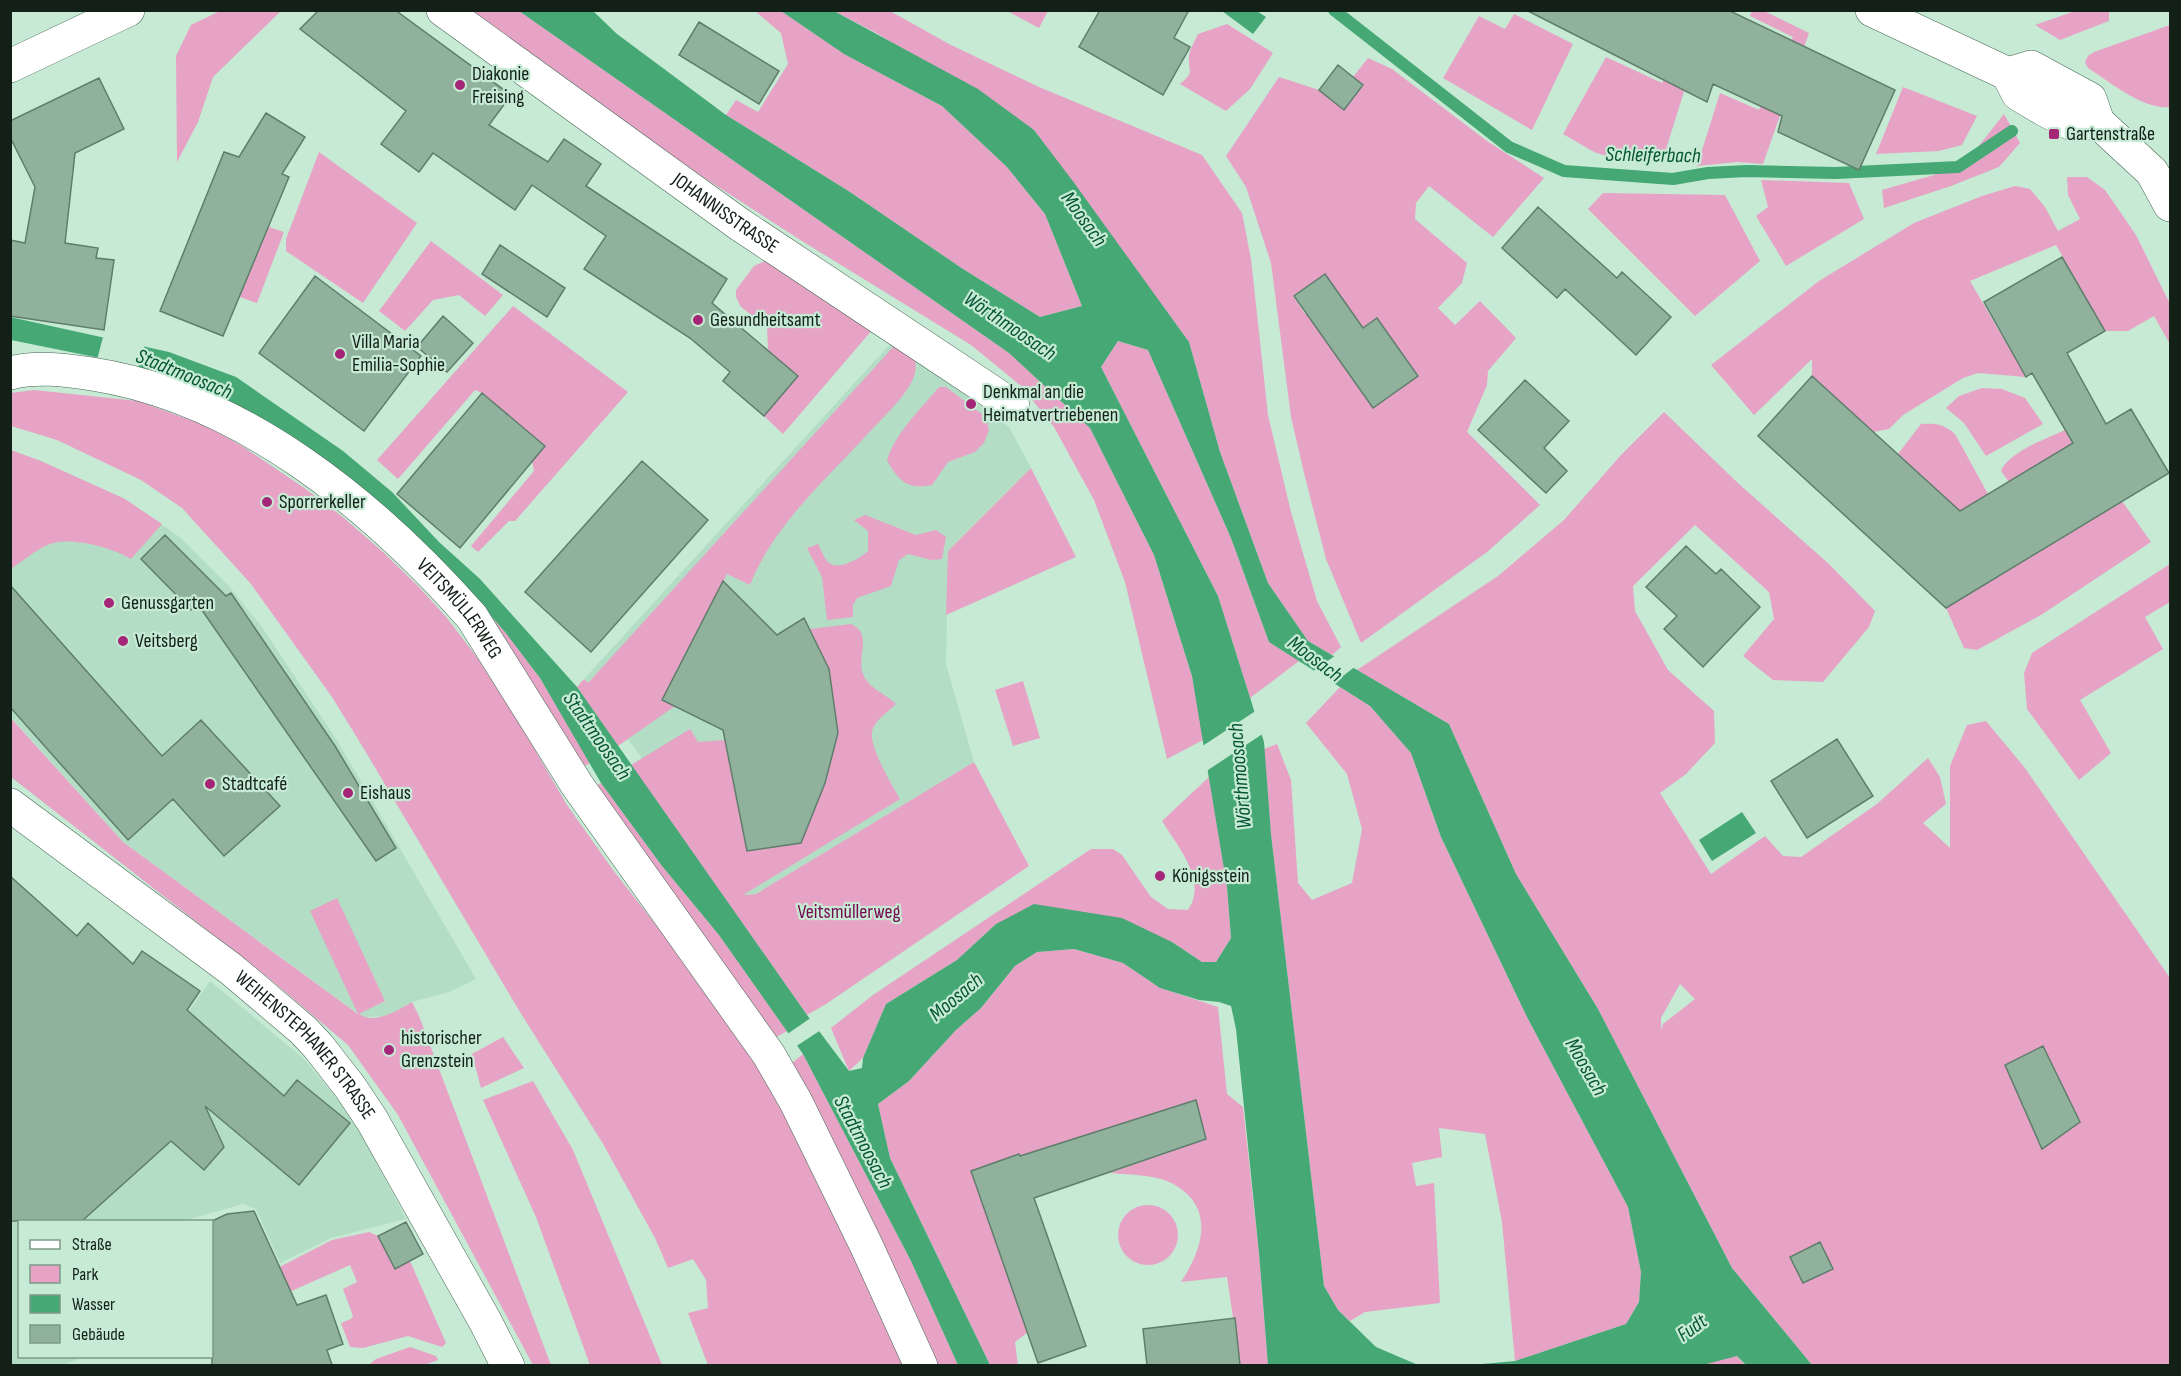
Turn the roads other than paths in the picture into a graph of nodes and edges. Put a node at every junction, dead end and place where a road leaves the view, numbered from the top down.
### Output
1 (128, 10) edge
2 (443, 10) edge
3 (1872, 10) edge
4 (10, 66) edge
5 (2162, 163) edge
6 (2170, 205) edge
7 (10, 373) edge
8 (1014, 405) dead end
9 (10, 805) edge
10 (508, 1365) edge
11 (921, 1365) edge

1 - 4 street
2 - 8 street, JOHANNISSTRASSE
3 - 5 street
5 - 6 street
7 - 11 street, VEITSMÜLLERWEG
9 - 10 street, WEIHENSTEPHANER STRASSE

